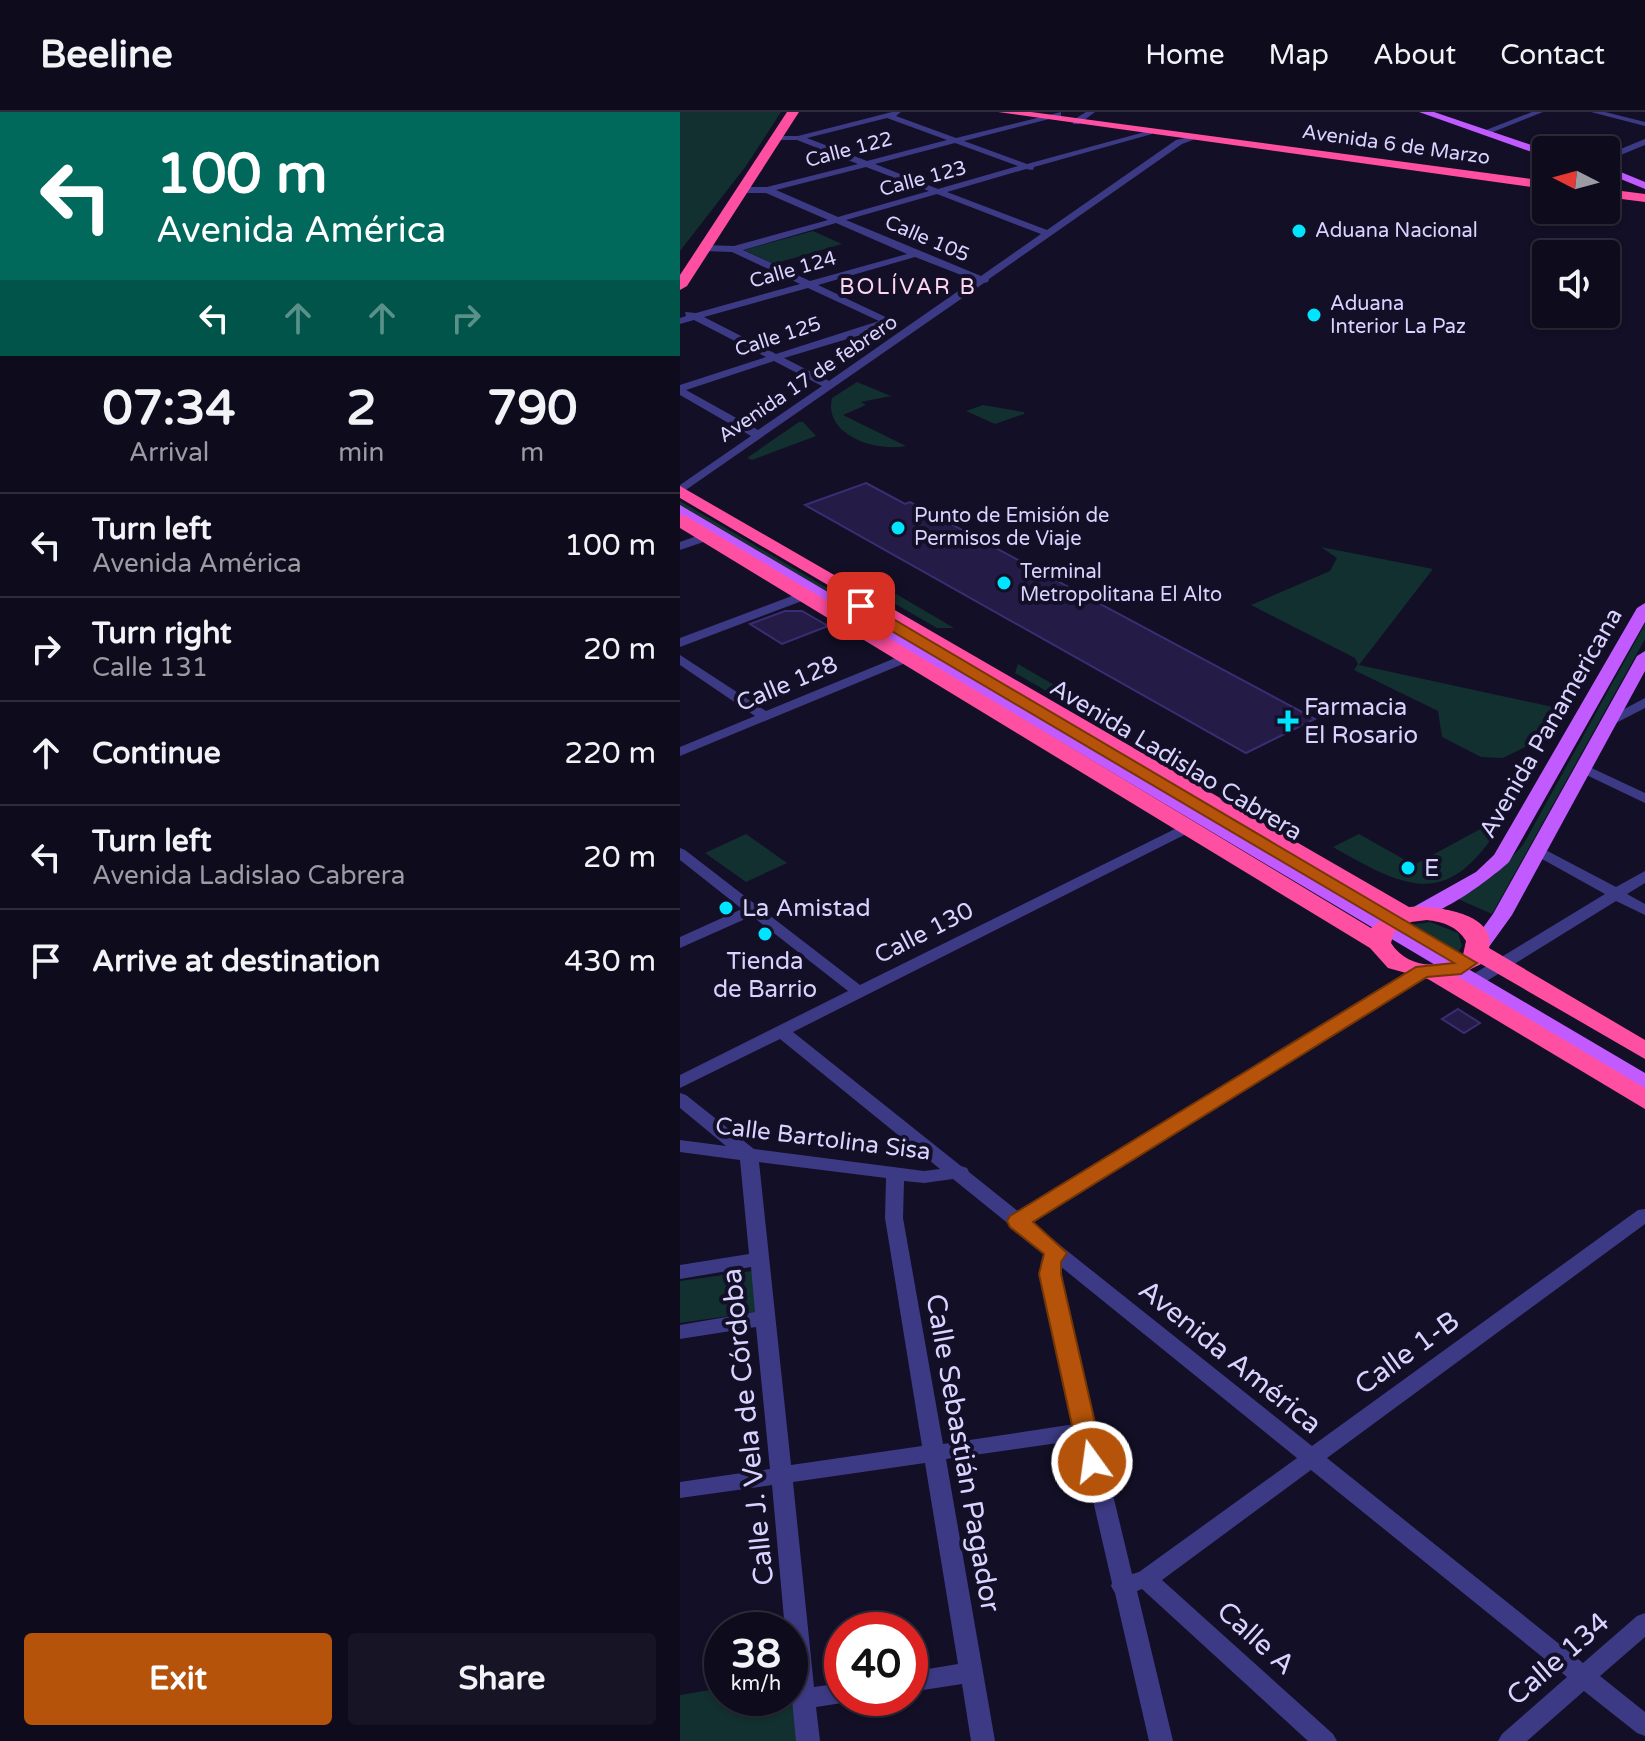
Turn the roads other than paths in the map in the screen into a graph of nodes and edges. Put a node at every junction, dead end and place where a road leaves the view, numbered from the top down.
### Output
1 (793, 112) edge
2 (904, 112) edge
3 (1004, 112) edge
4 (1424, 112) edge
5 (1448, 112) edge
6 (1539, 112) edge
7 (1595, 112) edge
8 (1043, 115) edge
9 (888, 116) junction
10 (1083, 117) edge
11 (1645, 124) edge
12 (1498, 127) junction
13 (1149, 132) junction
14 (1485, 132) junction
15 (776, 138) junction
16 (798, 138) junction
17 (1194, 138) junction
18 (956, 140) junction
19 (1532, 140) edge
20 (1645, 142) edge
21 (1532, 149) edge
22 (1620, 152) edge
23 (864, 165) junction
24 (1030, 168) junction
25 (1532, 177) edge
26 (1620, 178) edge
27 (1532, 183) edge
28 (1620, 187) edge
29 (742, 190) junction
30 (767, 190) junction
31 (1620, 190) edge
32 (1620, 192) edge
33 (1627, 192) junction
34 (937, 193) junction
35 (1645, 194) edge
36 (837, 221) junction
37 (1049, 234) junction
38 (704, 248) junction
39 (734, 249) junction
40 (916, 254) junction
41 (985, 280) junction
42 (807, 285) junction
43 (680, 286) edge
44 (680, 310) edge
45 (694, 317) junction
46 (680, 321) edge
47 (887, 322) junction
48 (910, 331) junction
49 (775, 357) junction
50 (831, 386) junction
51 (680, 390) edge
52 (758, 435) junction
53 (680, 490) edge
54 (680, 498) edge
55 (690, 521) edge
56 (680, 546) edge
57 (805, 595) junction
58 (1645, 608) edge
59 (680, 643) edge
60 (910, 656) junction
61 (680, 659) edge
62 (1642, 667) edge
63 (1645, 702) edge
64 (766, 717) junction
65 (1607, 722) junction
66 (1569, 744) junction
67 (1593, 749) junction
68 (680, 752) edge
69 (1583, 768) junction
70 (1645, 799) edge
71 (1189, 827) junction
72 (1538, 851) junction
73 (680, 853) edge
74 (1645, 876) edge
75 (1616, 894) junction
76 (755, 909) junction
77 (1645, 910) edge
78 (1395, 924) junction
79 (680, 943) edge
80 (1465, 969) junction
81 (859, 992) junction
82 (781, 1031) junction
83 (1645, 1051) edge
84 (1645, 1067) edge
85 (680, 1082) edge
86 (1645, 1083) edge
87 (680, 1099) edge
88 (1645, 1100) edge
89 (680, 1146) edge
90 (749, 1155) junction
91 (960, 1172) junction
92 (895, 1174) junction
93 (1645, 1215) edge
94 (1018, 1221) junction
95 (1056, 1253) junction
96 (759, 1259) junction
97 (680, 1272) edge
98 (765, 1318) junction
99 (680, 1332) edge
100 (1085, 1431) junction
101 (934, 1452) junction
102 (1311, 1458) junction
103 (781, 1474) junction
104 (680, 1490) edge
105 (1146, 1579) junction
106 (1122, 1586) junction
107 (794, 1612) edge
108 (1645, 1623) edge
109 (972, 1672) junction
110 (1583, 1676) junction
111 (928, 1679) edge
112 (805, 1716) edge
113 (1645, 1726) edge
114 (808, 1741) edge
115 (983, 1741) edge
116 (1161, 1741) edge
117 (1325, 1741) edge
118 (1510, 1741) edge

1 - 15 highway
2 - 9 street
3 - 8 highway, Avenida 6 de Marzo
4 - 14 main road
5 - 12 main road
6 - 12 street
7 - 11 street
8 - 10 highway, Avenida 6 de Marzo
8 - 10 highway, Avenida 6 de Marzo
8 - 18 street, Calle 122
9 - 16 street
9 - 18 street
10 - 13 highway, Avenida 6 de Marzo
10 - 25 highway, Avenida 6 de Marzo
12 - 14 street
12 - 19 main road
13 - 17 highway, Avenida 6 de Marzo
13 - 24 street, Calle 123
14 - 21 main road
15 - 16 street
15 - 29 highway
16 - 23 street
17 - 27 highway, Avenida 6 de Marzo
17 - 37 street, Avenida 17 de febrero
18 - 23 street, Calle 122
18 - 24 street
20 - 22 street
23 - 30 street, Calle 122
23 - 34 street
24 - 34 street, Calle 123
26 - 35 main road
28 - 33 main road
29 - 30 street, Calle 122
29 - 38 highway
30 - 36 street, Calle 105
31 - 33 highway
32 - 33 highway
33 - 35 highway
34 - 36 street, Calle 123
34 - 37 street
36 - 39 street, Calle 123
36 - 40 street, Calle 105
37 - 41 street, Avenida 17 de febrero
38 - 39 street, Calle 123
38 - 43 highway
39 - 42 street
40 - 41 street, Calle 105
40 - 42 street, Calle 124
41 - 48 street, Avenida 17 de febrero
42 - 45 street, Calle 124
42 - 47 street
44 - 45 street
45 - 46 street, Calle 124
45 - 49 street
47 - 48 street
47 - 49 street, Calle 125
48 - 50 street, Avenida 17 de febrero
49 - 50 street
49 - 51 street, Calle 125
50 - 52 street, Avenida 17 de febrero
51 - 52 street
52 - 53 street, Avenida 17 de febrero
53 - 78 highway, Avenida Ladislao Cabrera
54 - 78 main road, Avenida Ladislao Cabrera
55 - 56 street
55 - 57 highway, Avenida Ladislao Cabrera
55 - 78 main road, Avenida Ladislao Cabrera
57 - 59 street
57 - 60 highway, Avenida Ladislao Cabrera
58 - 66 main road, Avenida Panamericana
60 - 64 street, Calle 128
60 - 71 highway, Avenida Ladislao Cabrera
61 - 64 street
62 - 65 main road, Avenida Panamericana
63 - 65 street
64 - 68 street, Calle 128
65 - 67 main road, Avenida Panamericana
66 - 67 main road
66 - 78 main road, Avenida Panamericana
67 - 69 main road, Avenida Panamericana
69 - 70 street
69 - 72 main road, Avenida Panamericana
71 - 78 highway, Avenida Ladislao Cabrera
71 - 81 street, Calle 130
72 - 75 street
72 - 80 main road, Avenida Panamericana
73 - 76 street
74 - 75 street
75 - 77 street
75 - 80 street
76 - 79 street
76 - 81 street
78 - 80 main road, Avenida Ladislao Cabrera
78 - 80 highway
78 - 80 highway
80 - 83 highway, Avenida Ladislao Cabrera
80 - 84 main road, Avenida Ladislao Cabrera
80 - 86 main road, Avenida Ladislao Cabrera
80 - 88 highway, Avenida Ladislao Cabrera
80 - 94 street
81 - 82 street, Calle 130
82 - 85 street, Calle 130
82 - 91 street, Avenida América
87 - 90 street
89 - 90 street, Calle Bartolina Sisa
90 - 92 street, Calle Bartolina Sisa
90 - 96 street, Calle J. Vela de Córdoba
91 - 92 street, Calle Bartolina Sisa
91 - 94 street, Avenida América
92 - 101 street, Calle Sebastián Pagador
93 - 102 street, Calle 1-B
94 - 95 street, Avenida América
95 - 100 street
95 - 102 street, Avenida América
96 - 97 street
96 - 98 street, Calle J. Vela de Córdoba
98 - 99 street
98 - 103 street, Calle J. Vela de Córdoba
100 - 101 street
100 - 106 street
101 - 103 street
101 - 109 street, Calle Sebastián Pagador
102 - 105 street, Calle 1-B
102 - 110 street, Avenida América
103 - 104 street
103 - 107 street, Calle J. Vela de Córdoba
105 - 106 street, Calle 1-B
105 - 117 street, Calle A
106 - 116 street
108 - 110 street, Calle 134
109 - 111 street
109 - 115 street, Calle Sebastián Pagador
110 - 113 street, Avenida América
110 - 118 street, Calle 134
112 - 114 street, Calle J. Vela de Córdoba

